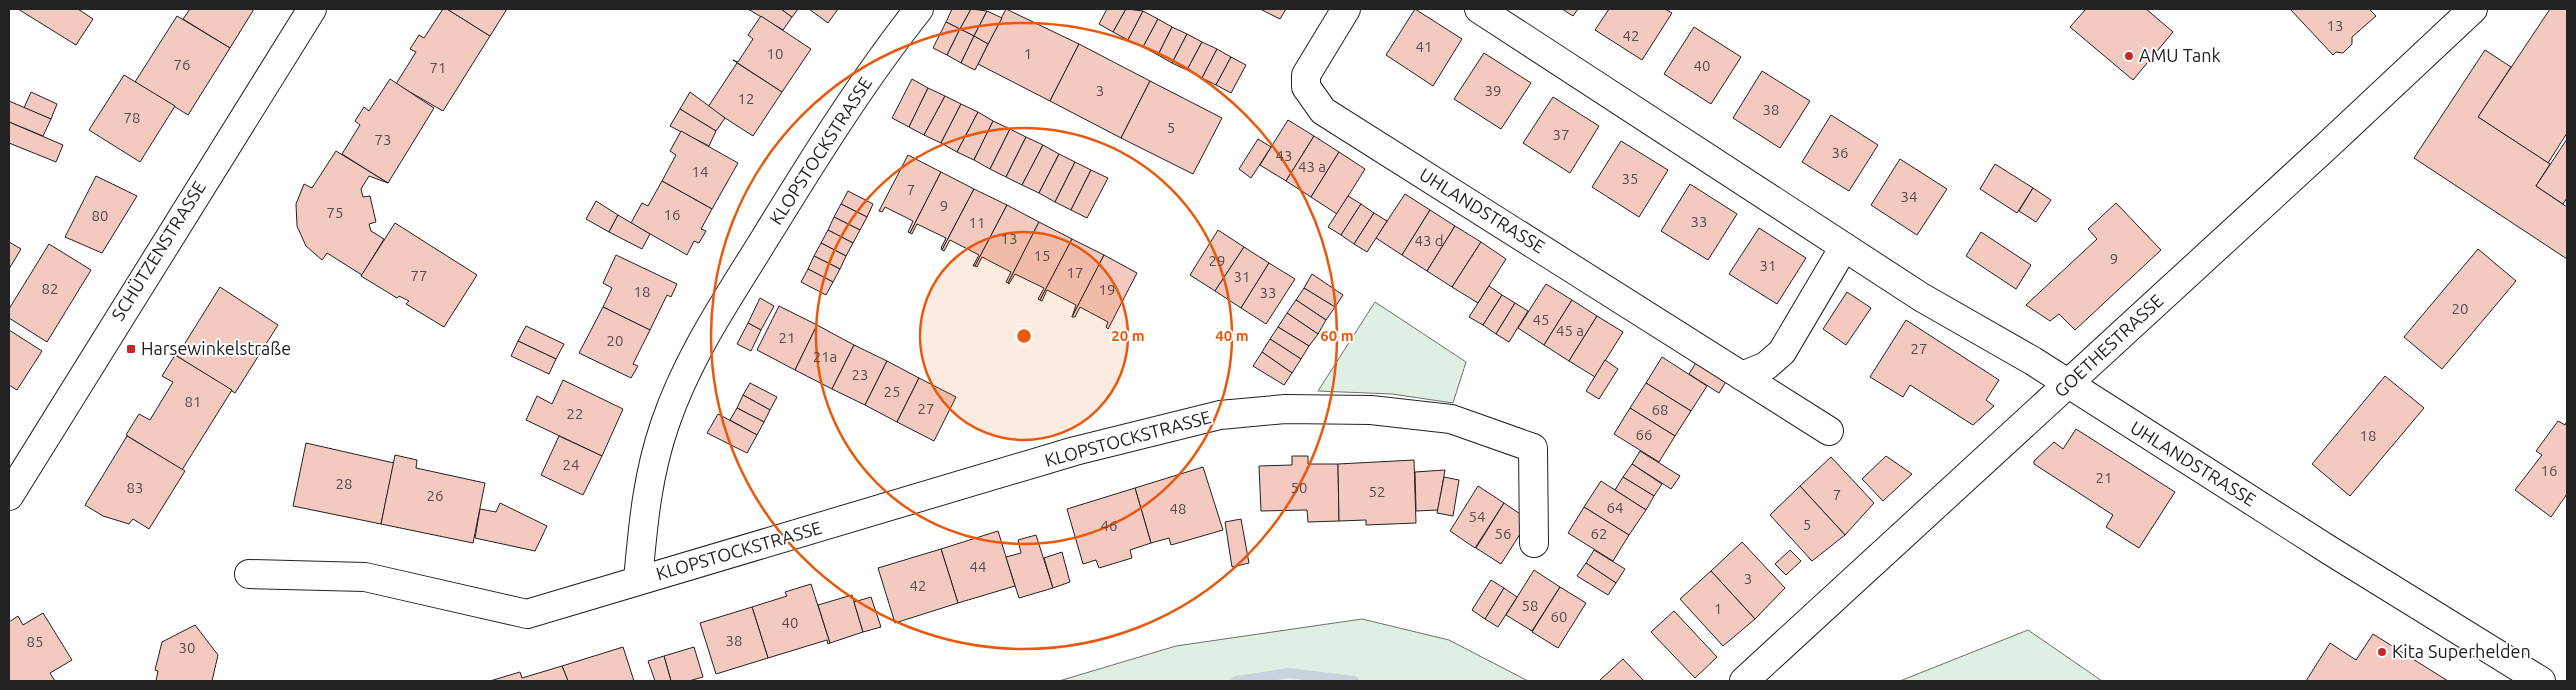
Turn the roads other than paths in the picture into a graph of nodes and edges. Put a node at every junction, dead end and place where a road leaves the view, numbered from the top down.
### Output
1 (312, 9) edge
2 (919, 9) edge
3 (1346, 9) edge
4 (1479, 9) edge
5 (2473, 9) edge
6 (1844, 247) junction
7 (1742, 376) junction
8 (2068, 384) junction
9 (1829, 431) dead end
10 (9, 493) edge
11 (1534, 543) dead end
12 (249, 574) dead end
13 (638, 580) junction
14 (1744, 681) edge
15 (2541, 681) edge

1 - 10 street, SCHÜTZENSTRASSE
2 - 13 street, KLOPSTOCKSTRASSE
3 - 7 street, UHLANDSTRASSE
4 - 6 street, UHLANDSTRASSE
5 - 8 street, GOETHESTRASSE
6 - 7 street
6 - 8 street, UHLANDSTRASSE
7 - 9 street, UHLANDSTRASSE
8 - 14 street, GOETHESTRASSE
8 - 15 street, UHLANDSTRASSE
11 - 13 street, KLOPSTOCKSTRASSE
12 - 13 street, KLOPSTOCKSTRASSE

